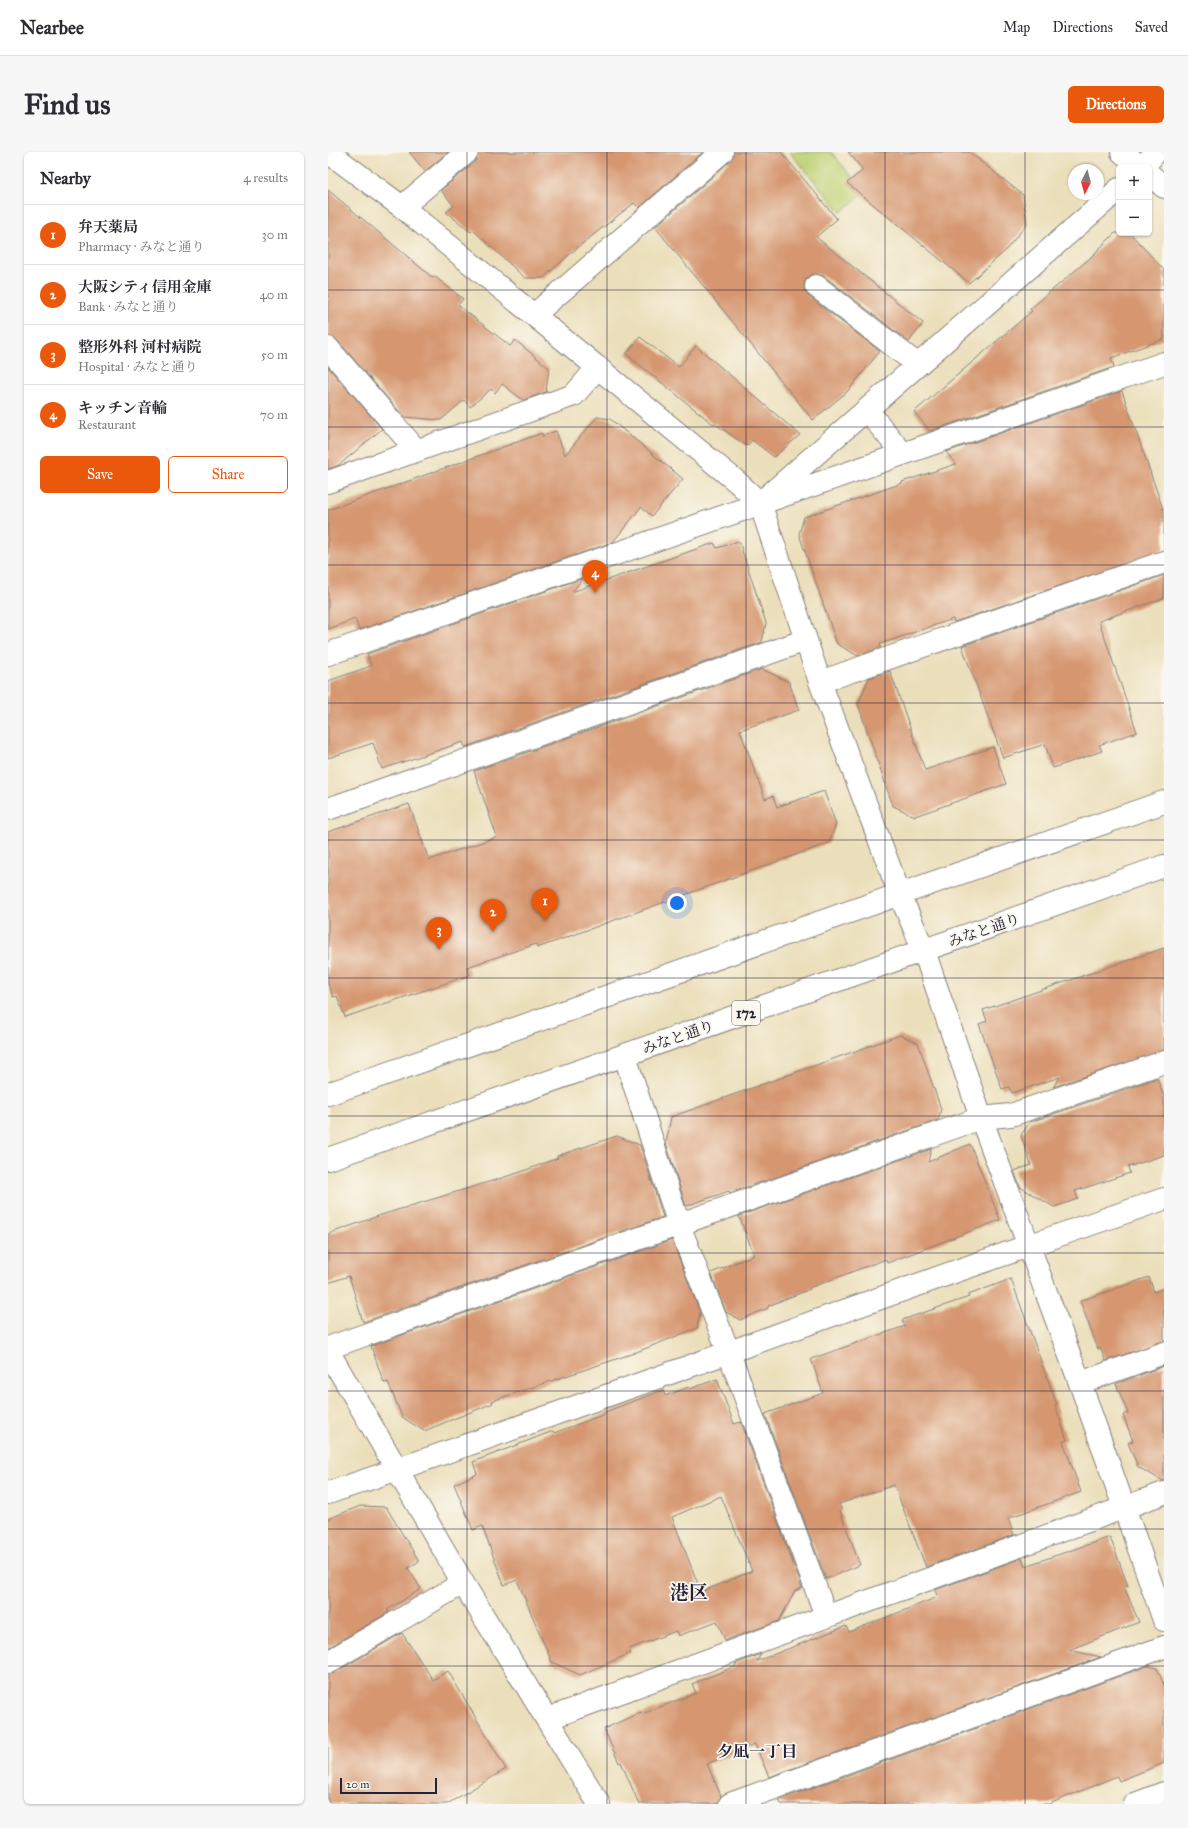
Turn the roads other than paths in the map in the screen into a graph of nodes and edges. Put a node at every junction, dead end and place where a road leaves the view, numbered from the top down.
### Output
1 (328, 152) edge
2 (467, 152) edge
3 (722, 152) edge
4 (1122, 152) edge
5 (1156, 152) edge
6 (1138, 164) edge
7 (1145, 164) edge
8 (1152, 177) edge
9 (1164, 187) edge
10 (1116, 192) edge
11 (402, 207) junction
12 (816, 286) dead end
13 (534, 315) junction
14 (328, 348) edge
15 (1164, 362) edge
16 (918, 365) junction
17 (598, 367) junction
18 (867, 410) junction
19 (417, 451) junction
20 (903, 454) junction
21 (328, 482) edge
22 (760, 503) junction
23 (1164, 562) edge
24 (806, 640) junction
25 (328, 654) edge
26 (820, 682) junction
27 (1164, 802) edge
28 (328, 809) edge
29 (1164, 866) edge
30 (900, 895) junction
31 (924, 951) junction
32 (625, 1056) junction
33 (1164, 1062) edge
34 (328, 1094) edge
35 (981, 1118) junction
36 (328, 1159) edge
37 (1164, 1199) edge
38 (679, 1225) junction
39 (1028, 1245) junction
40 (328, 1350) edge
41 (729, 1353) junction
42 (1164, 1353) edge
43 (334, 1372) edge
44 (1080, 1383) junction
45 (398, 1470) junction
46 (328, 1493) edge
47 (1164, 1493) edge
48 (1124, 1506) junction
49 (462, 1583) junction
50 (826, 1616) junction
51 (1164, 1620) edge
52 (1164, 1647) edge
53 (328, 1662) edge
54 (548, 1719) junction
55 (1164, 1793) edge
56 (598, 1804) edge
57 (730, 1804) edge
58 (1135, 1804) edge

1 - 11 main road
2 - 11 main road
3 - 13 main road
4 - 6 main road
5 - 7 main road
8 - 9 main road
10 - 16 main road
11 - 13 main road
12 - 16 main road
13 - 17 main road
14 - 19 main road
15 - 20 main road
16 - 18 main road
17 - 19 main road
17 - 22 main road
18 - 20 main road
18 - 22 main road
19 - 21 main road
20 - 22 main road
22 - 24 main road
22 - 25 main road
23 - 26 main road
24 - 26 main road
24 - 28 main road
26 - 30 main road
27 - 30 main road
29 - 31 main road, みなと通り / 172
30 - 31 main road
30 - 34 main road
31 - 32 main road, みなと通り / 172
31 - 35 main road
32 - 36 main road, みなと通り / 172
32 - 38 main road
33 - 35 main road
35 - 38 main road
35 - 39 main road
37 - 39 main road
38 - 40 main road
38 - 41 main road
39 - 41 main road
39 - 44 main road
40 - 43 main road
41 - 45 main road
41 - 50 main road
42 - 44 main road
43 - 45 main road
44 - 48 main road
45 - 46 main road
45 - 49 main road
47 - 48 main road
48 - 50 main road
48 - 51 main road
49 - 53 main road
49 - 54 main road
50 - 54 main road
52 - 57 main road
54 - 56 main road
55 - 58 main road

